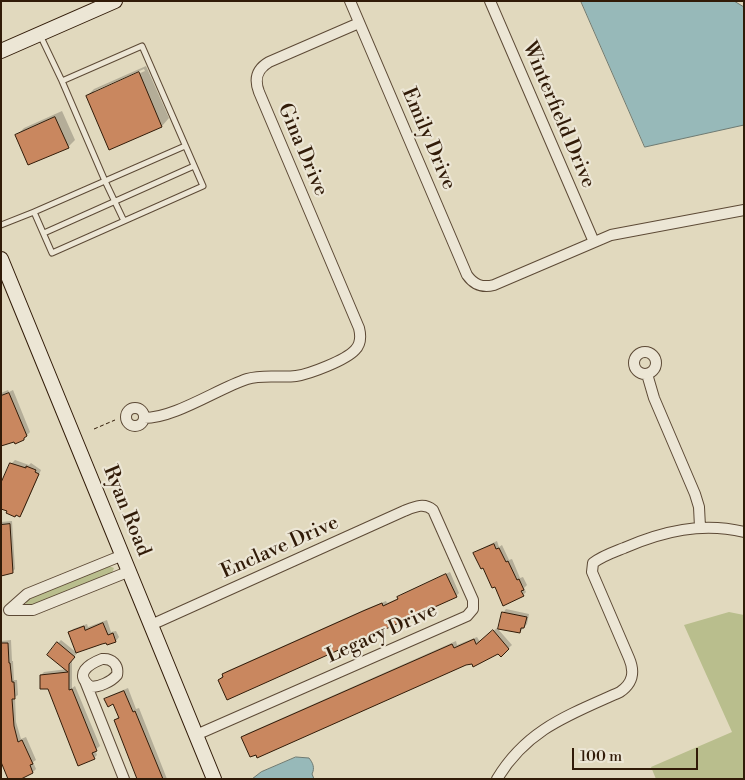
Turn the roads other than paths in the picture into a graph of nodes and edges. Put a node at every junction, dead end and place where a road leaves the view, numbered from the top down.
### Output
1 (114, 1) edge
2 (350, 1) edge
3 (490, 1) edge
4 (359, 23) junction
5 (40, 34) junction
6 (1, 51) edge
7 (62, 81) junction
8 (185, 146) junction
9 (194, 166) junction
10 (105, 181) junction
11 (115, 202) junction
12 (744, 210) edge
13 (34, 212) junction
14 (124, 221) junction
15 (1, 226) edge
16 (44, 233) junction
17 (594, 242) junction
18 (1, 259) edge
19 (647, 374) dead end
20 (144, 418) dead end
21 (425, 505) joint
22 (700, 528) junction
23 (744, 532) edge
24 (123, 555) junction
25 (130, 571) junction
26 (5, 611) edge
27 (151, 625) junction
28 (85, 681) junction
29 (101, 685) junction
30 (91, 698) junction
31 (196, 735) junction
32 (124, 779) edge
33 (214, 779) edge
34 (497, 779) edge

1 - 5 main road
2 - 4 street, Emily Drive
3 - 17 street, Winterfield Drive
4 - 17 street, Emily Drive
4 - 20 street, Gina Drive
5 - 6 main road
5 - 7 lane
7 - 8 lane
7 - 10 lane
8 - 9 lane
8 - 10 lane
9 - 11 lane
9 - 14 lane
10 - 11 lane
10 - 13 lane
11 - 14 lane
11 - 16 lane
12 - 17 street
13 - 15 lane
13 - 16 lane
14 - 16 lane
18 - 24 main road, Ryan Road
19 - 22 street
21 - 27 street, Enclave Drive
21 - 31 street, Legacy Drive
22 - 23 street
22 - 34 street
24 - 25 main road, Ryan Road
24 - 26 street
25 - 26 street
25 - 27 main road, Ryan Road
27 - 31 main road, Ryan Road
28 - 29 street
28 - 29 street
28 - 30 street
29 - 30 street
30 - 32 street
31 - 33 main road, Ryan Road

